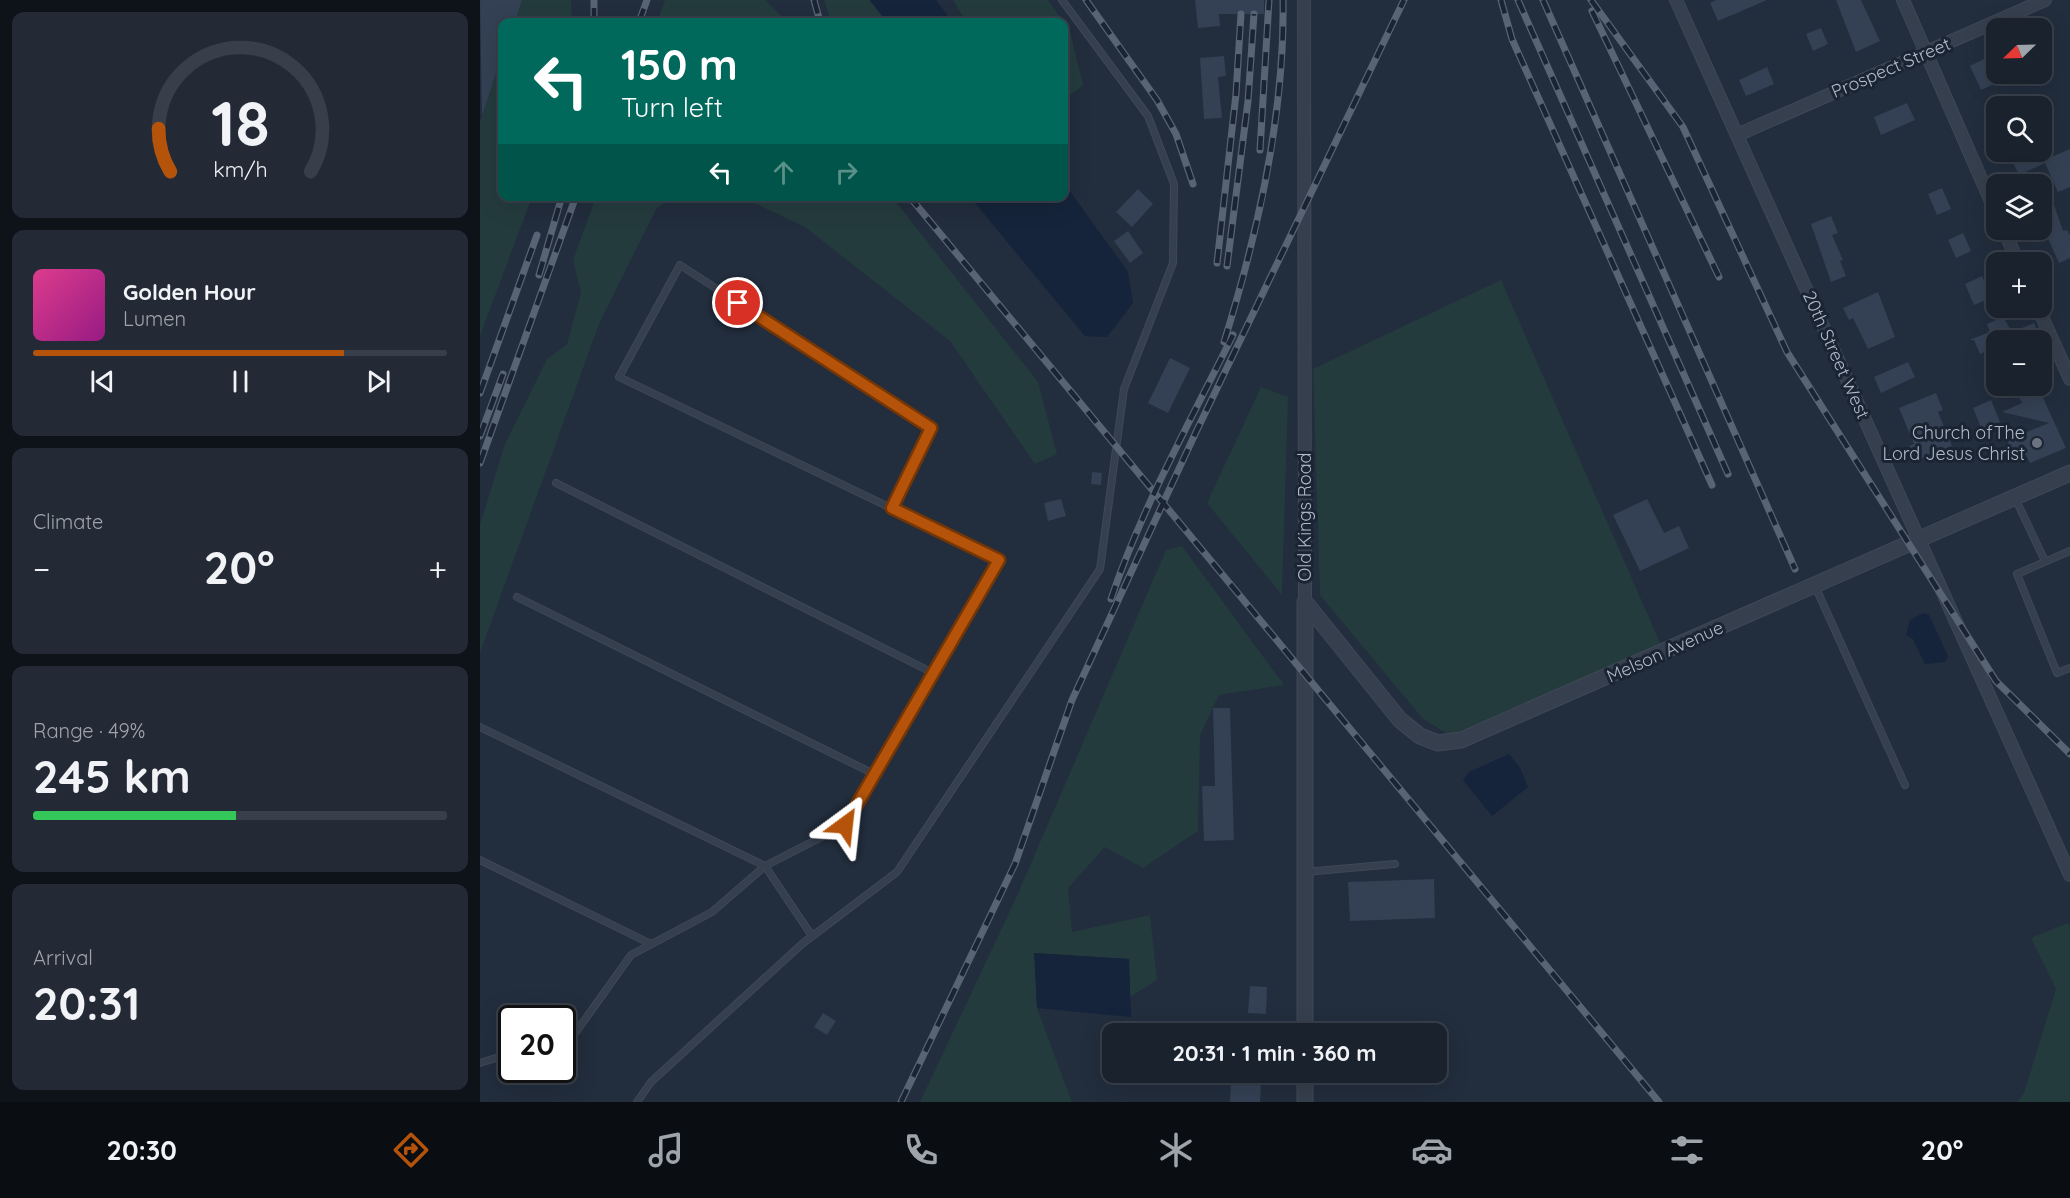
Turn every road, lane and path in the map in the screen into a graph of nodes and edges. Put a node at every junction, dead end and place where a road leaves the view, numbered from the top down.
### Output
1 (1062, 0) edge
2 (1304, 0) edge
3 (1676, 0) edge
4 (1903, 0) edge
5 (2045, 0) edge
6 (1926, 53) junction
7 (1737, 135) junction
8 (1986, 190) edge
9 (2042, 318) edge
10 (2070, 380) edge
11 (2070, 473) edge
12 (556, 483) dead end
13 (2015, 497) junction
14 (892, 508) junction
15 (1919, 539) junction
16 (2070, 551) edge
17 (2045, 561) junction
18 (1815, 585) junction
19 (517, 597) dead end
20 (1305, 602) junction
21 (2070, 668) edge
22 (933, 673) junction
23 (480, 727) edge
24 (874, 774) junction
25 (1905, 785) dead end
26 (480, 860) edge
27 (1395, 864) dead end
28 (765, 866) junction
29 (1305, 872) junction
30 (2070, 874) edge
31 (812, 936) junction
32 (651, 944) junction
33 (1305, 1023) edge
34 (576, 1032) edge
35 (498, 1057) edge
36 (480, 1063) edge
37 (1305, 1083) edge
38 (637, 1102) edge
39 (1305, 1102) edge

1 - 31 lane
2 - 20 street, Old Kings Road
3 - 7 street, 20th Street West
4 - 6 street
5 - 6 street, Prospect Street
6 - 7 street, Prospect Street
6 - 8 street
7 - 15 street, 20th Street West
9 - 10 street
11 - 13 street, Melson Avenue
12 - 22 lane
13 - 15 street, Melson Avenue
13 - 17 lane
14 - 14 lane
14 - 22 lane
15 - 18 street, Melson Avenue
15 - 30 street, 20th Street West
16 - 17 lane
17 - 21 lane
18 - 20 street, Melson Avenue
18 - 25 lane
19 - 24 lane
20 - 29 street, Old Kings Road
22 - 24 lane
23 - 28 lane
24 - 28 lane
26 - 32 lane
27 - 29 lane
28 - 31 lane
28 - 32 lane
29 - 33 street, Old Kings Road
31 - 38 lane
32 - 34 lane
35 - 36 lane
37 - 39 street

